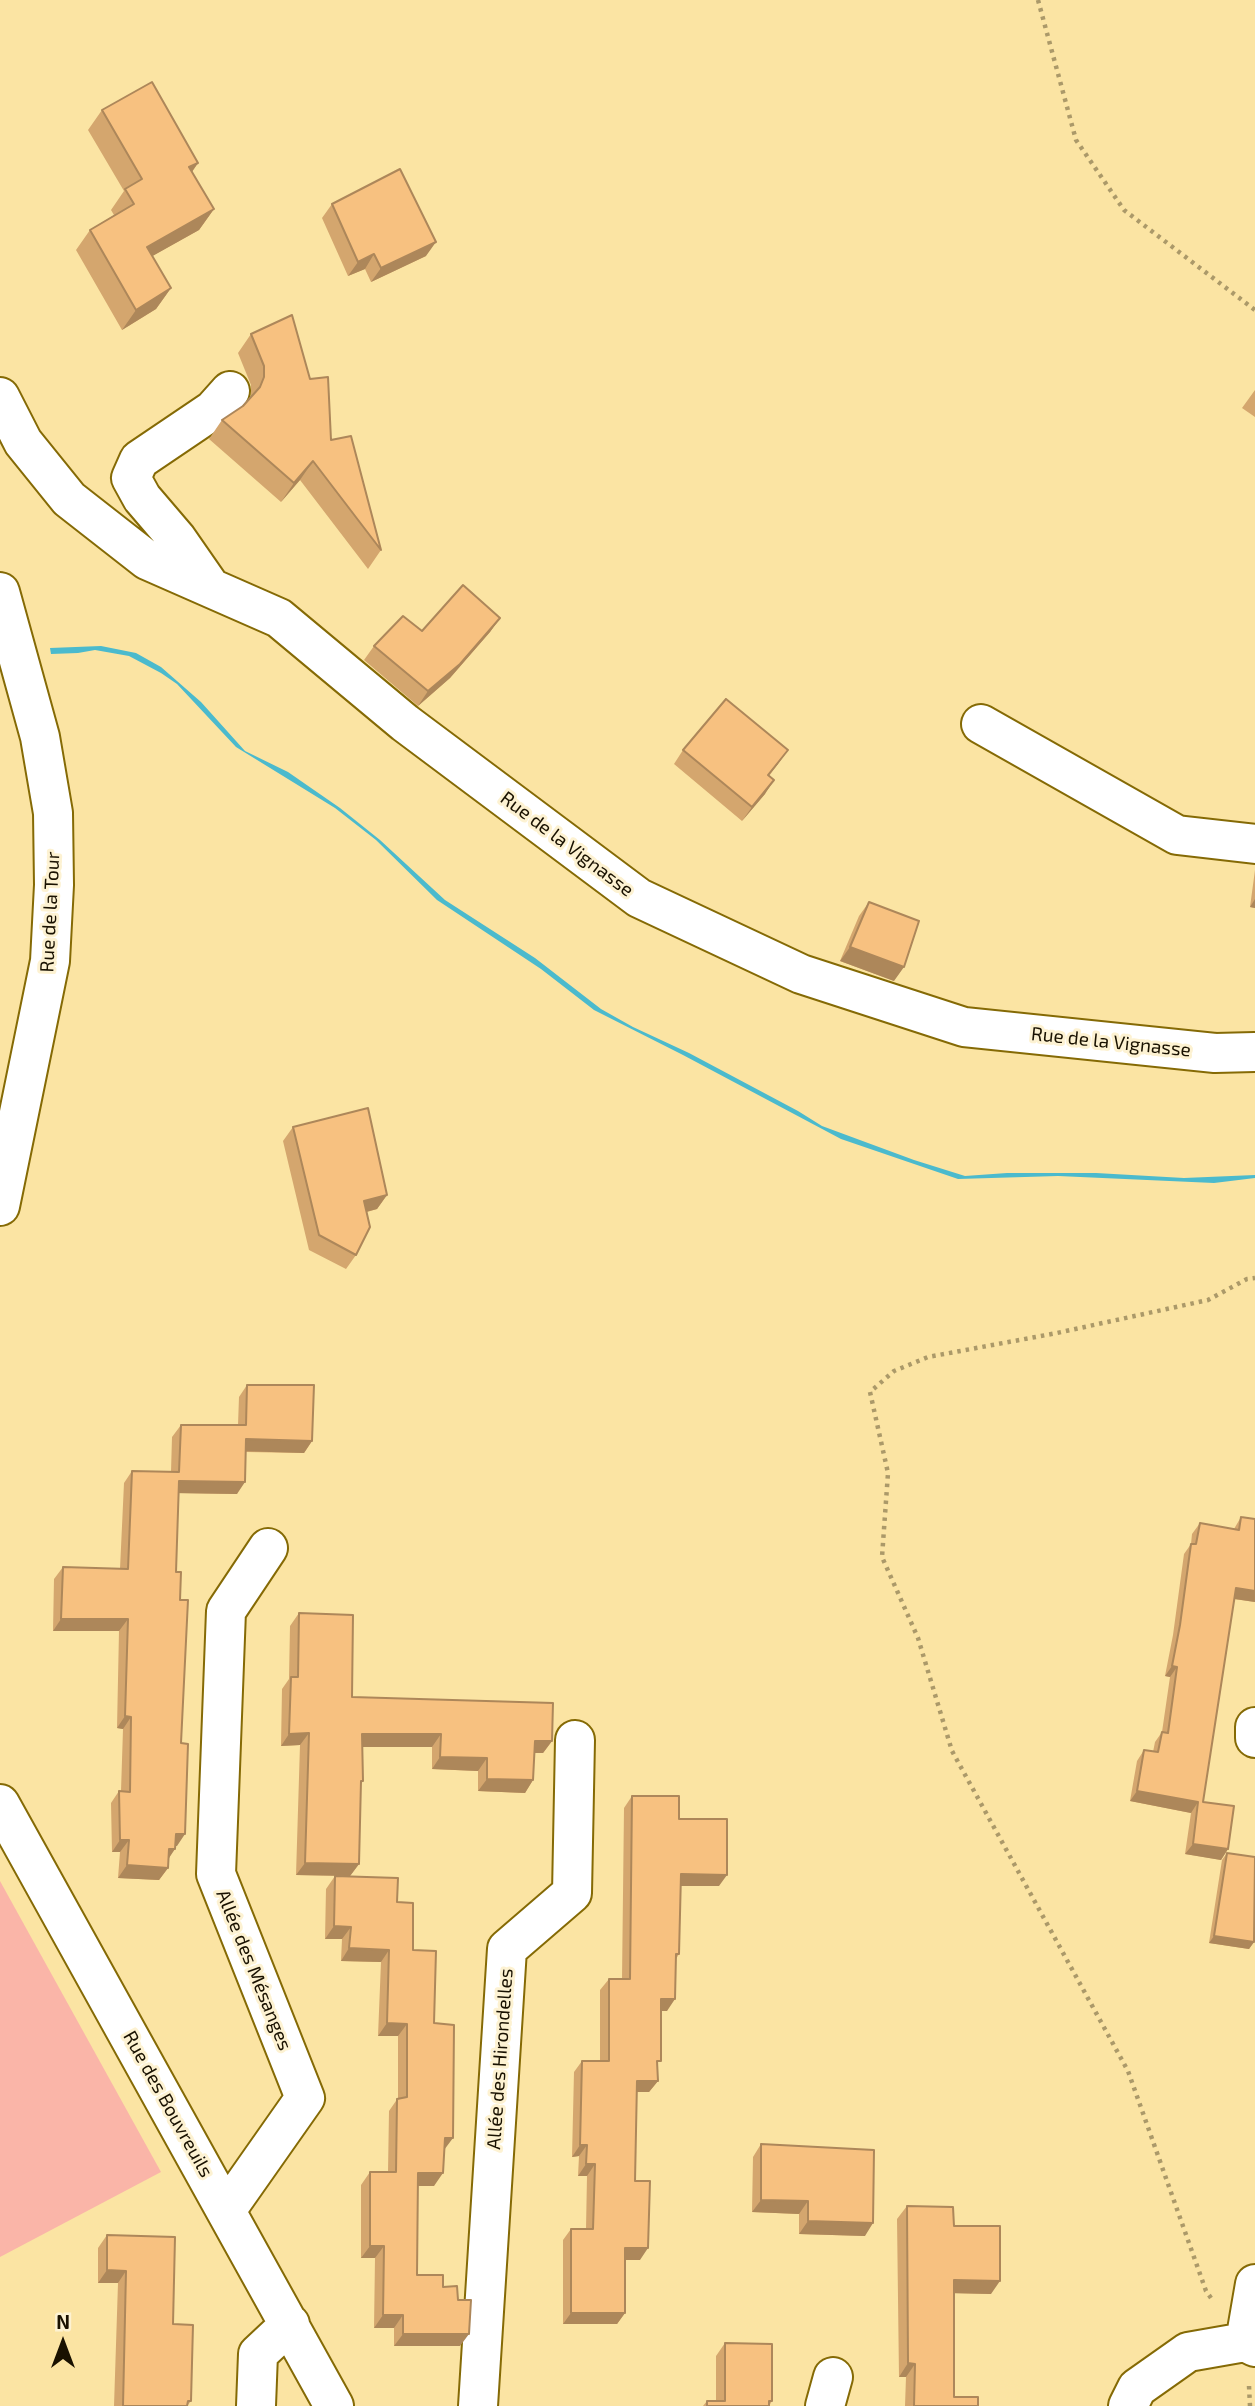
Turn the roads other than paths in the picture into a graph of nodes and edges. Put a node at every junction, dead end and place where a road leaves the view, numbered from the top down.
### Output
1 (230, 391) dead end
2 (0, 397) edge
3 (211, 588) junction
4 (0, 592) edge
5 (981, 724) dead end
6 (1255, 844) edge
7 (1255, 1052) edge
8 (0, 1206) edge
9 (268, 1548) dead end
10 (1255, 1727) edge
11 (1255, 1738) edge
12 (575, 1740) dead end
13 (0, 1804) edge
14 (227, 2209) junction
15 (1255, 2284) edge
16 (290, 2324) junction
17 (1250, 2345) edge
18 (256, 2406) edge
19 (334, 2406) edge
20 (478, 2406) edge
21 (1128, 2406) edge

1 - 3 street
2 - 3 street, Rue de la Vignasse
3 - 7 street, Rue de la Vignasse
4 - 8 street, Rue de la Tour
5 - 6 street
9 - 14 street, Allée des Mésanges
10 - 11 street
12 - 20 street, Allée des Hirondelles
13 - 14 street, Rue des Bouvreuils
14 - 16 street, Rue des Bouvreuils
15 - 17 street
16 - 18 street
16 - 19 street, Rue des Bouvreuils
17 - 21 street

